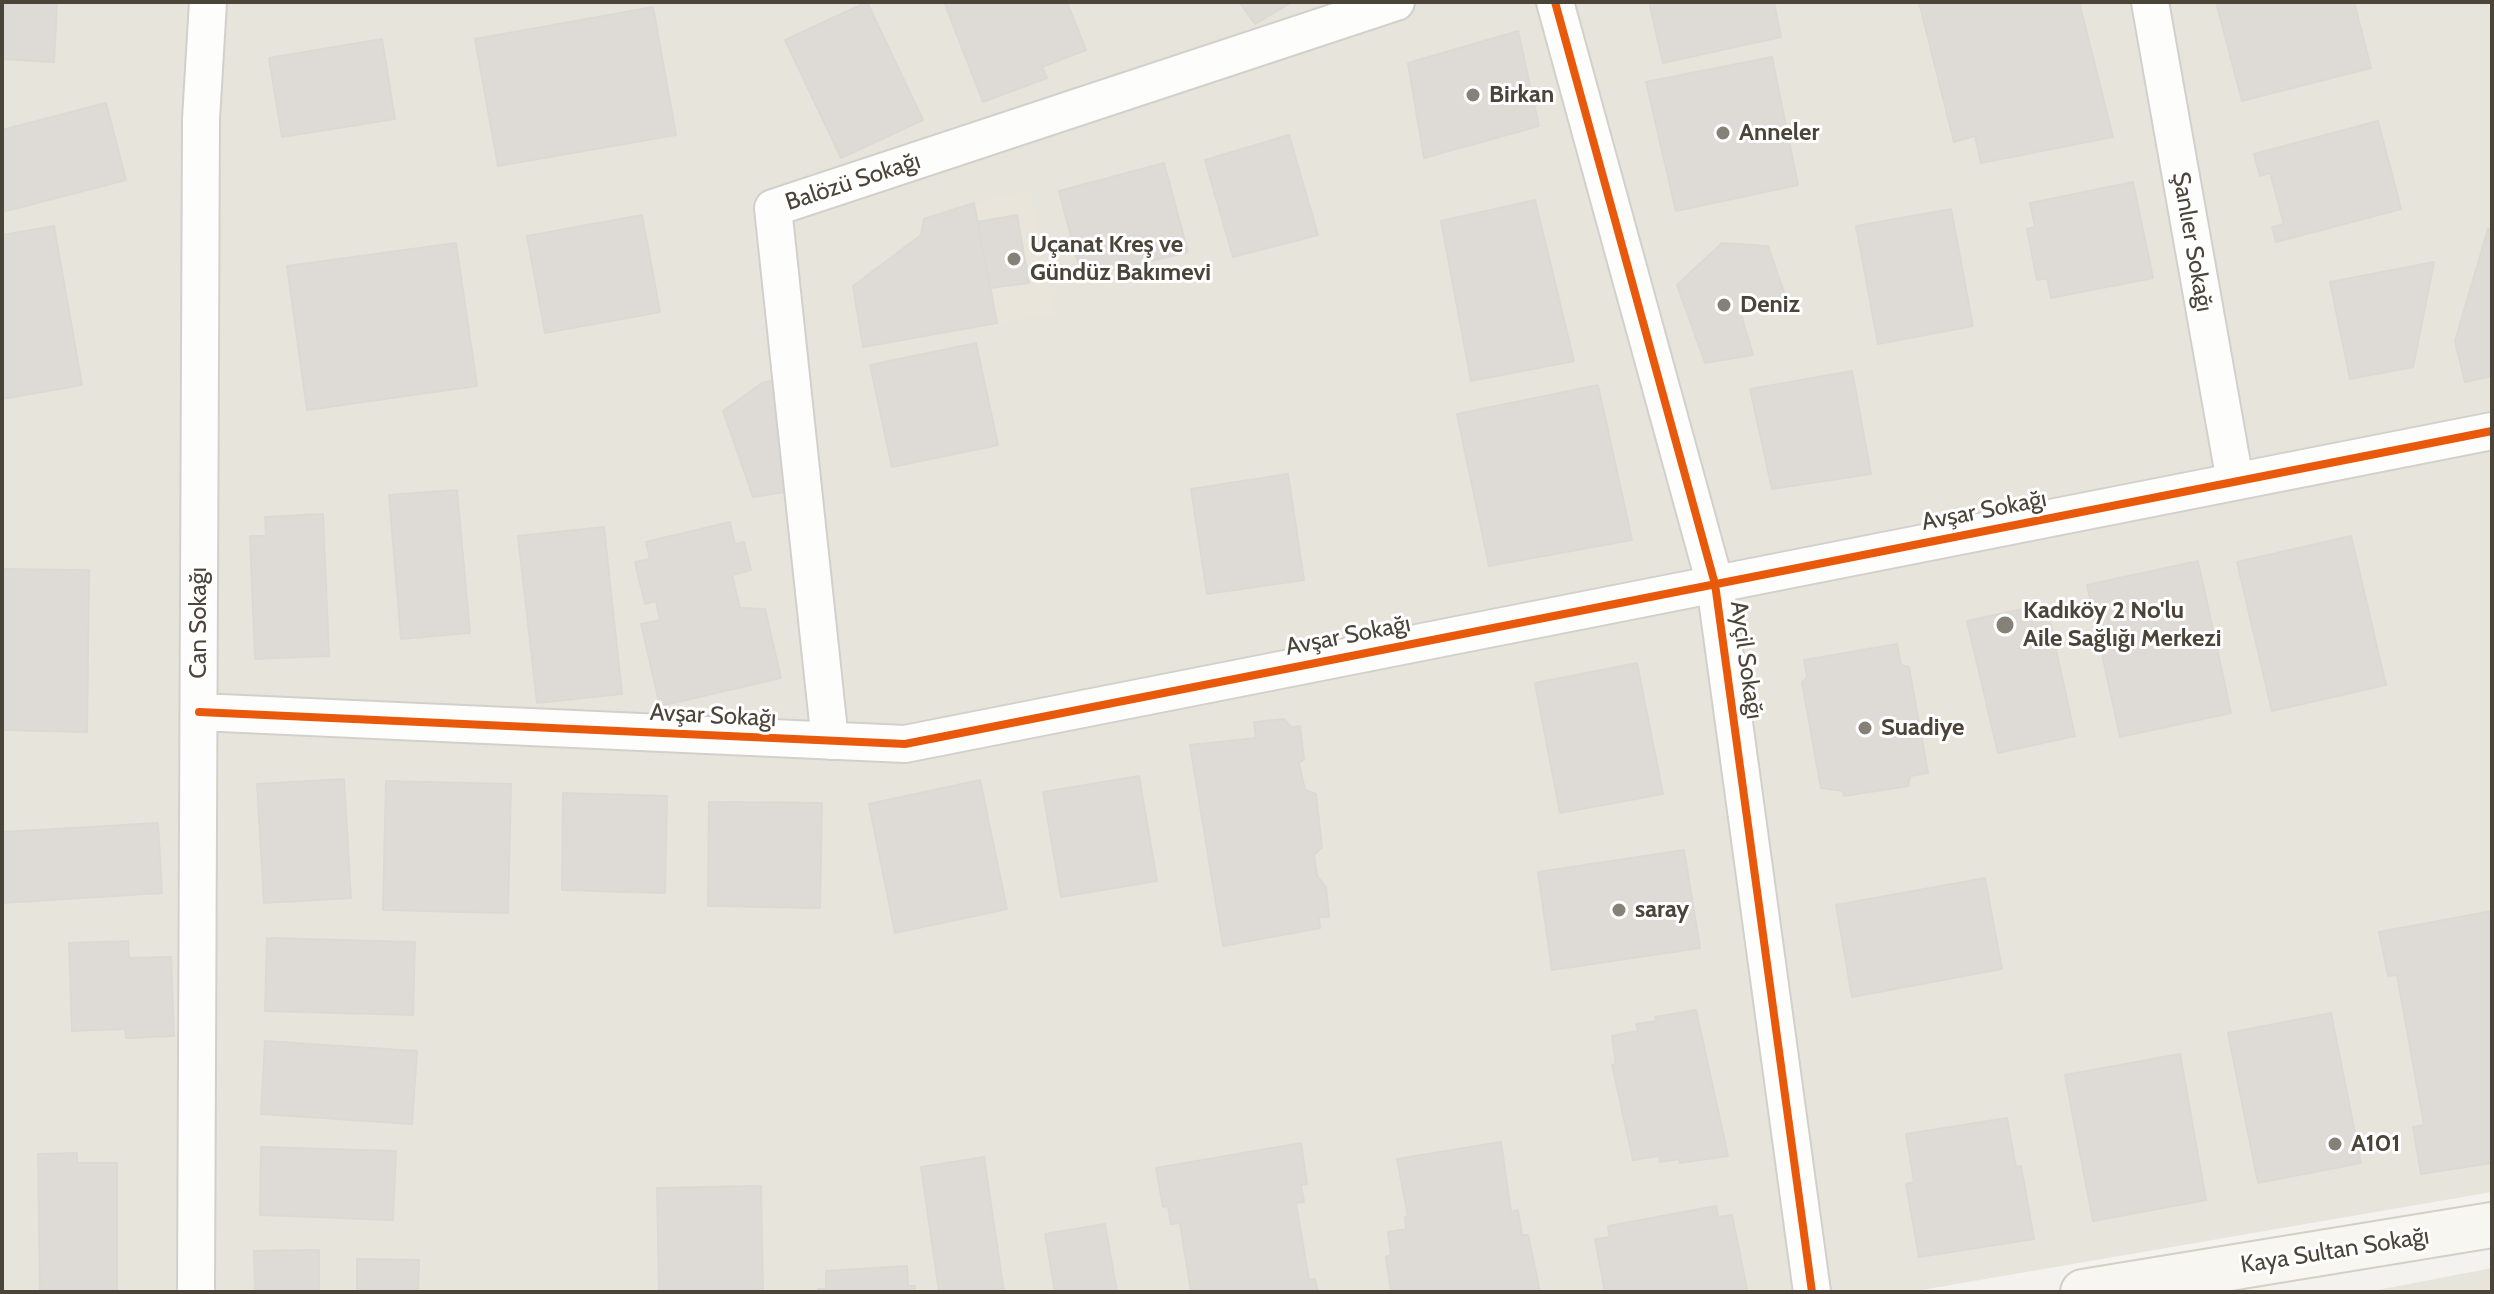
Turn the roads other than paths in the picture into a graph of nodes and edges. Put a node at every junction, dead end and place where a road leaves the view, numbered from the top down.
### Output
1 (208, 2) edge
2 (1396, 2) edge
3 (1555, 2) edge
4 (2150, 2) edge
5 (2492, 431) edge
6 (2235, 481) junction
7 (1715, 584) junction
8 (199, 712) junction
9 (830, 741) junction
10 (2492, 1225) edge
11 (196, 1292) edge
12 (1812, 1292) edge
13 (2083, 1292) edge

1 - 8 street, Can Sokağı
2 - 9 street, Balözü Sokağı
3 - 7 street, Ayçil Sokağı
4 - 6 street, Şanlıer Sokağı
5 - 6 street, Avşar Sokağı
6 - 7 street, Avşar Sokağı
7 - 9 street, Avşar Sokağı
7 - 12 street, Ayçil Sokağı
8 - 9 street, Avşar Sokağı
8 - 11 street, Can Sokağı
10 - 13 street, Kaya Sultan Sokağı

